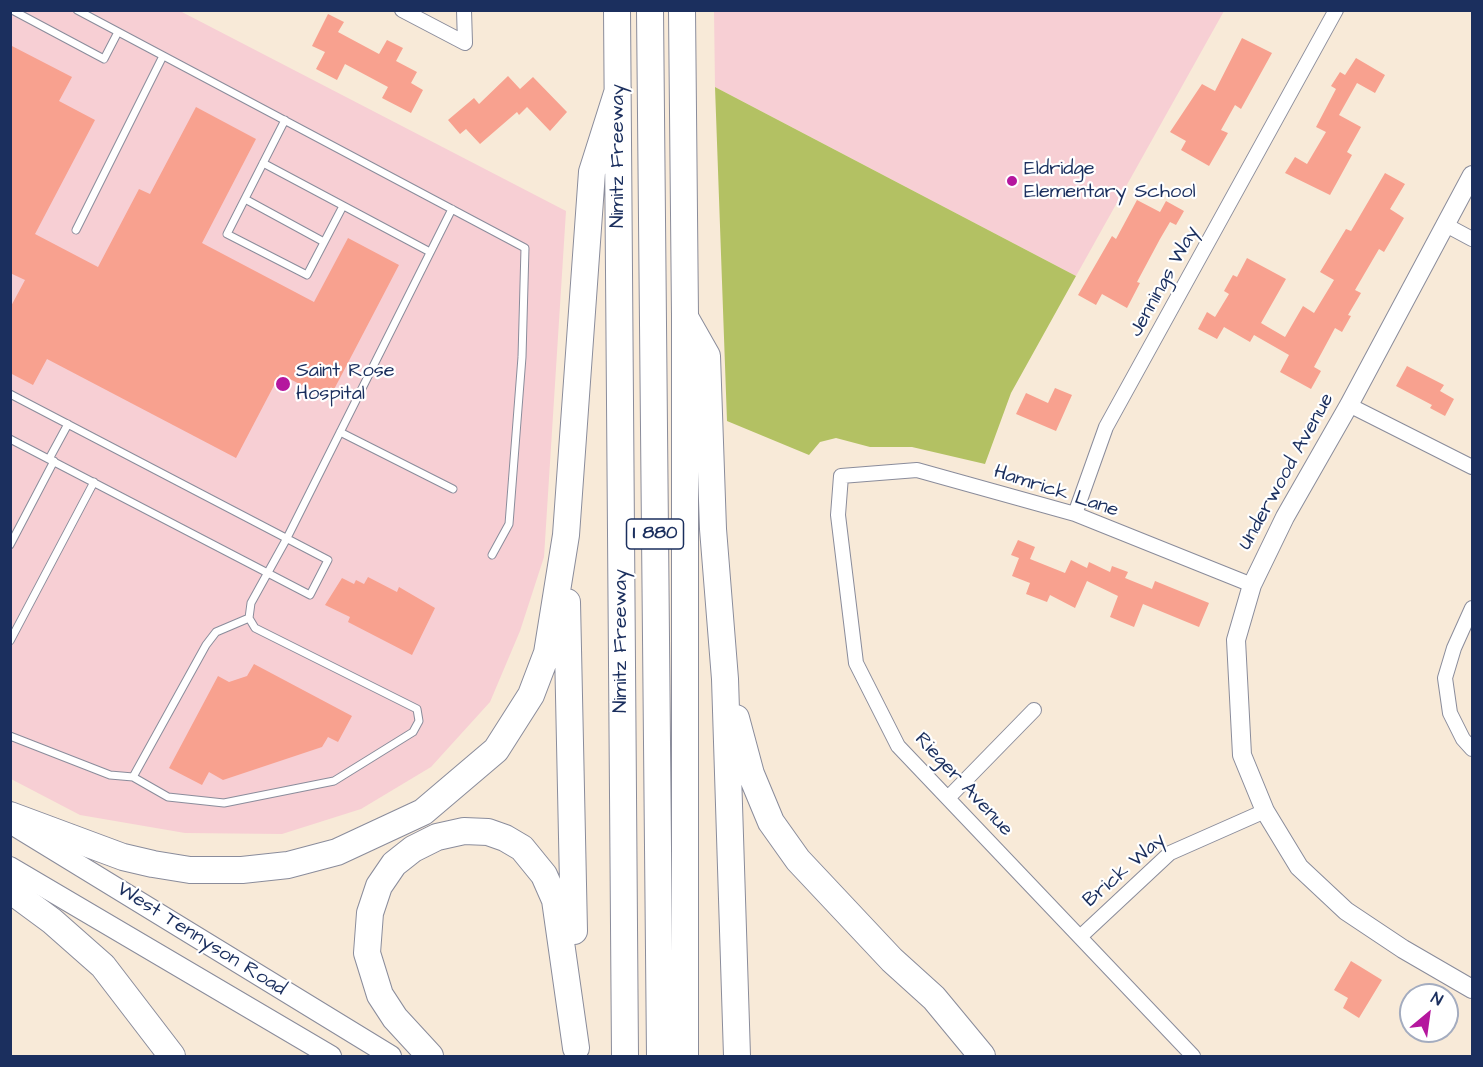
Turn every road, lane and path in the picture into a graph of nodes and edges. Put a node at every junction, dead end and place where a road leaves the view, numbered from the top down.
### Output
1 (12, 10) edge
2 (77, 10) edge
3 (402, 10) edge
4 (464, 10) edge
5 (617, 10) edge
6 (650, 10) edge
7 (682, 10) edge
8 (1336, 10) edge
9 (118, 32) junction
10 (163, 56) junction
11 (618, 90) junction
12 (285, 120) junction
13 (263, 163) junction
14 (1473, 175) edge
15 (245, 199) junction
16 (343, 206) junction
17 (452, 209) junction
18 (1444, 224) junction
19 (76, 231) dead end
20 (1473, 239) edge
21 (324, 242) junction
22 (430, 252) junction
23 (685, 316) junction
24 (10, 394) edge
25 (1349, 405) junction
26 (68, 424) junction
27 (340, 432) junction
28 (11, 441) edge
29 (52, 460) junction
30 (1473, 467) edge
31 (841, 476) joint
32 (94, 482) junction
33 (453, 489) dead end
34 (1075, 514) junction
35 (566, 536) junction
36 (287, 538) junction
37 (10, 545) edge
38 (492, 555) dead end
39 (268, 573) junction
40 (1252, 585) junction
41 (1473, 608) edge
42 (249, 618) junction
43 (10, 641) edge
44 (725, 679) junction
45 (1034, 710) dead end
46 (10, 736) edge
47 (1473, 749) edge
48 (133, 777) junction
49 (948, 798) junction
50 (1265, 811) junction
51 (10, 815) edge
52 (10, 823) edge
53 (10, 867) edge
54 (10, 890) edge
55 (1080, 937) junction
56 (1473, 989) edge
57 (576, 1052) edge
58 (172, 1056) edge
59 (331, 1056) edge
60 (392, 1056) edge
61 (430, 1056) edge
62 (625, 1056) edge
63 (660, 1056) edge
64 (685, 1056) edge
65 (737, 1056) edge
66 (982, 1056) edge
67 (1193, 1056) edge

1 - 9 lane
2 - 9 lane
3 - 4 street
5 - 11 highway, Nimitz Freeway / I 880
6 - 63 highway, I 880
7 - 23 highway, I 880
8 - 34 street, Jennings Way
9 - 10 lane
10 - 12 lane
10 - 19 lane
11 - 35 highway
11 - 62 highway, Nimitz Freeway / I 880
12 - 13 lane
12 - 17 lane
13 - 15 lane
13 - 16 lane
14 - 18 street, Underwood Avenue
15 - 21 lane
15 - 21 lane
16 - 21 lane
16 - 22 lane
17 - 22 lane
17 - 38 lane
18 - 20 street
18 - 25 street, Underwood Avenue
22 - 27 lane
23 - 44 highway
23 - 64 highway, I 880
24 - 26 lane
25 - 30 street
25 - 40 street, Underwood Avenue
26 - 29 lane
26 - 36 lane
27 - 33 lane
27 - 36 lane
28 - 29 lane
29 - 32 lane
29 - 37 lane
31 - 34 street, Hamrick Lane
31 - 49 street, Rieger Avenue
32 - 39 lane
32 - 43 lane
34 - 40 street, Hamrick Lane
35 - 51 highway
35 - 57 highway
36 - 39 lane
36 - 39 lane
39 - 42 lane
40 - 50 street, Underwood Avenue
41 - 47 street
42 - 48 lane
42 - 48 lane
44 - 65 highway
44 - 66 highway
45 - 49 street
46 - 48 lane
49 - 55 street, Rieger Avenue
50 - 55 street, Brick Way
50 - 56 street, Underwood Avenue
52 - 60 main road, West Tennyson Road
53 - 59 main road, West Tennyson Road
54 - 58 highway
55 - 67 street, Rieger Avenue
57 - 61 highway

